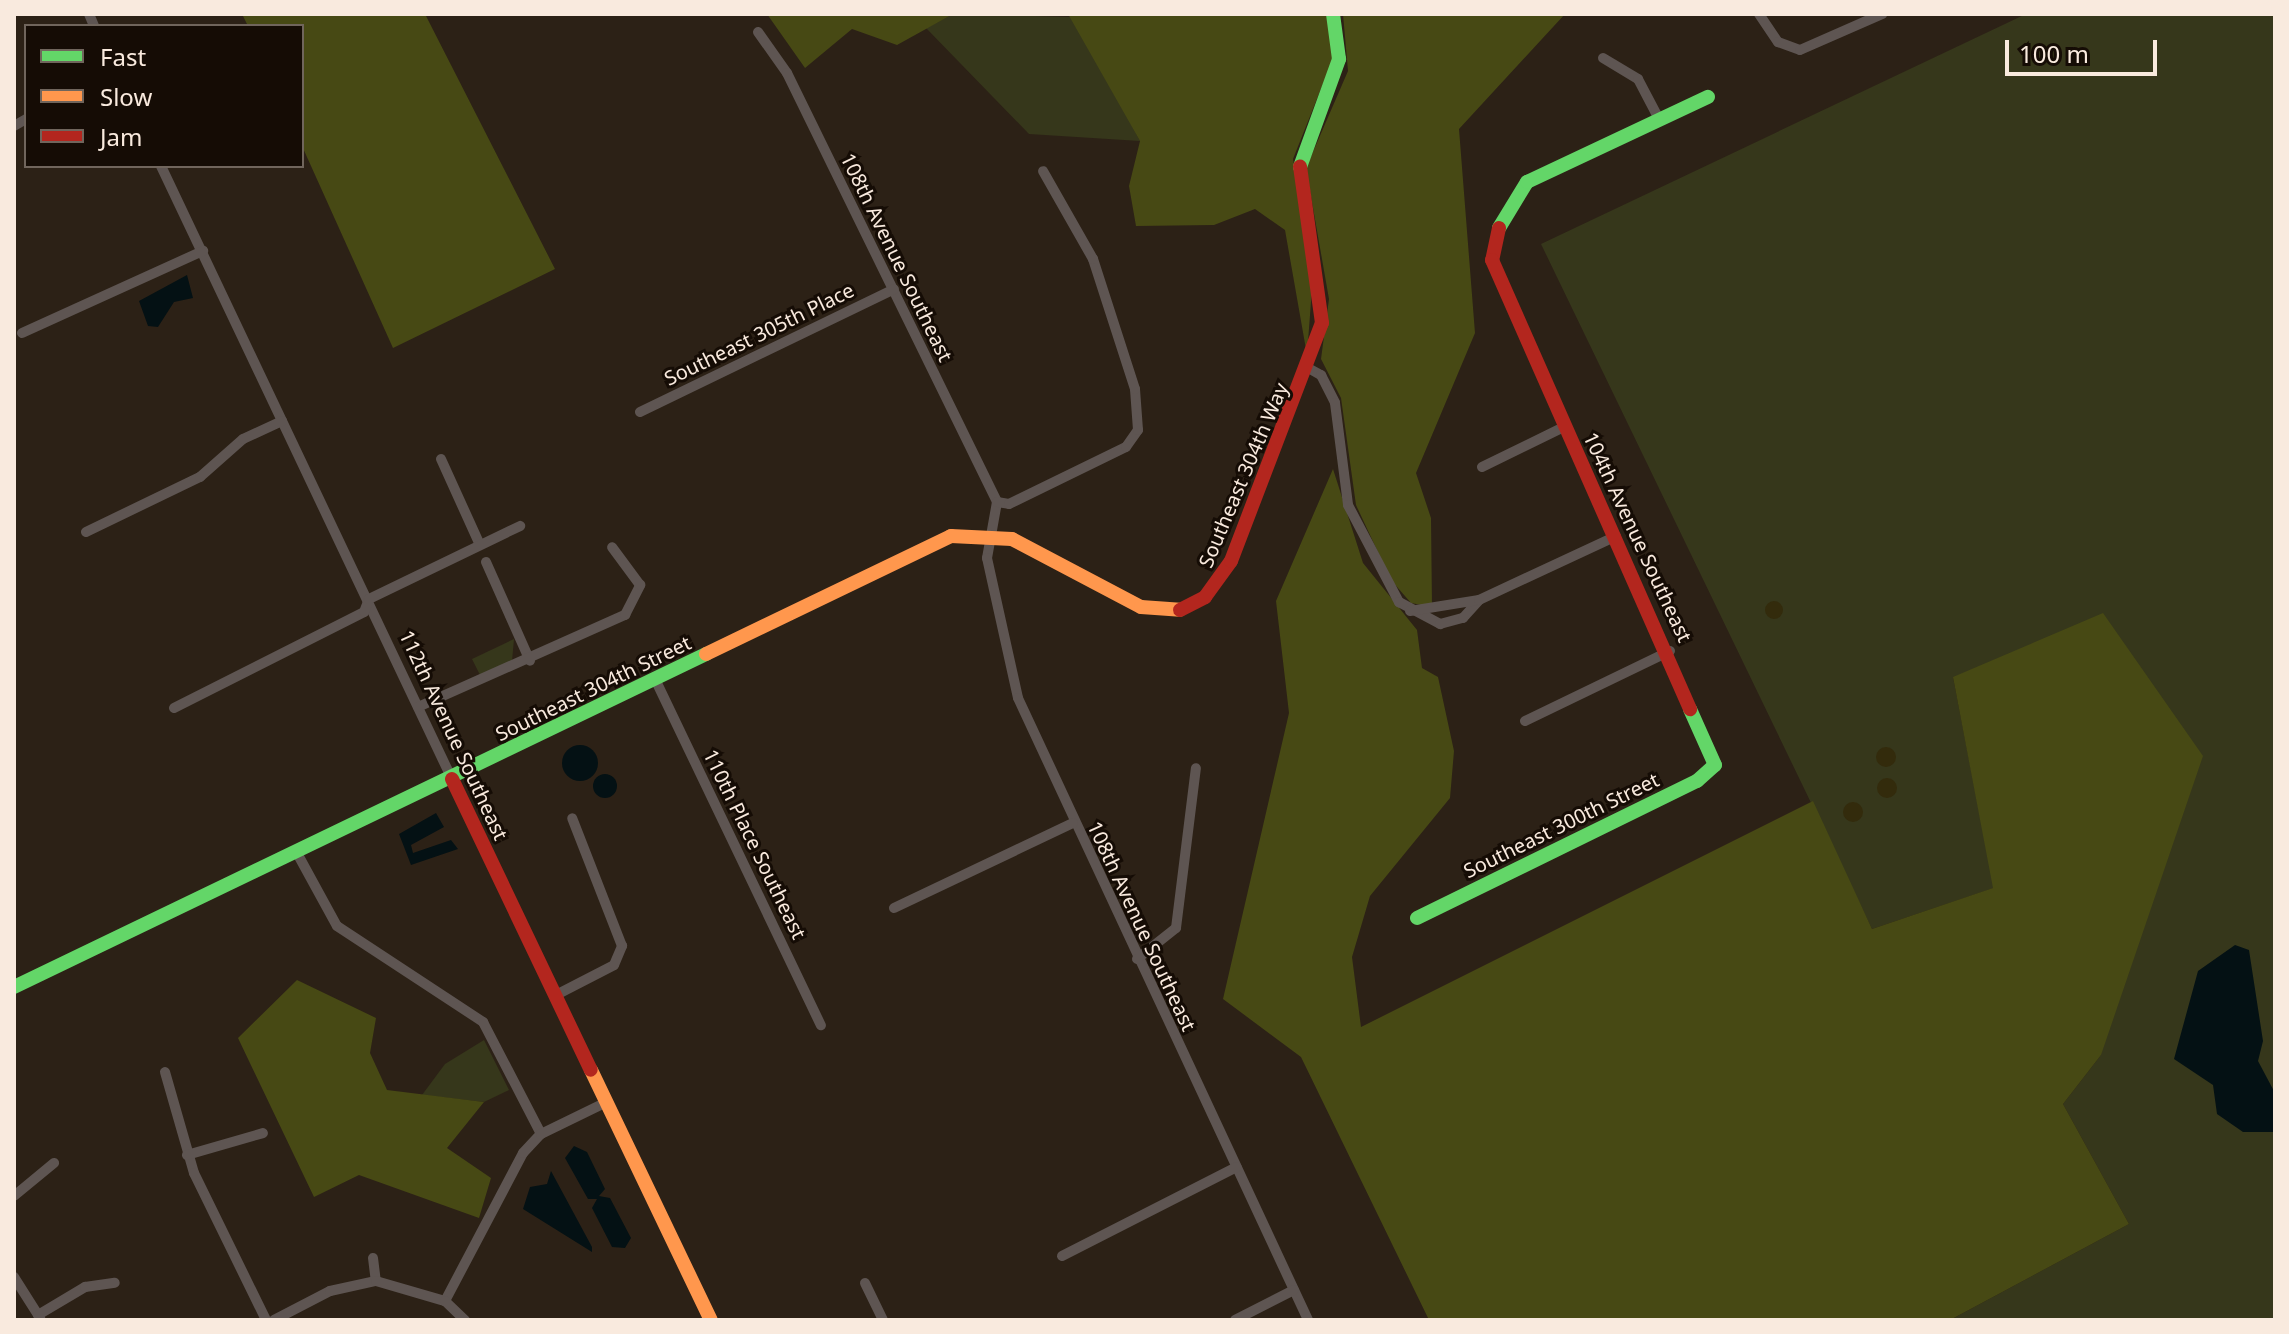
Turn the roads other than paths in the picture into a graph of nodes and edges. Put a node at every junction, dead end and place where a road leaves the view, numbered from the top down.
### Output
1 (1333, 14) edge
2 (1759, 14) edge
3 (1882, 14) edge
4 (758, 32) dead end
5 (1603, 58) dead end
6 (1708, 97) dead end
7 (1659, 119) junction
8 (162, 168) edge
9 (1043, 171) dead end
10 (203, 251) junction
11 (894, 289) junction
12 (22, 333) dead end
13 (1310, 369) junction
14 (640, 412) dead end
15 (282, 421) junction
16 (1564, 427) junction
17 (441, 459) dead end
18 (1482, 467) dead end
19 (997, 502) junction
20 (520, 526) dead end
21 (86, 532) dead end
22 (990, 534) junction
23 (1616, 536) junction
24 (480, 545) junction
25 (612, 547) dead end
26 (486, 562) dead end
27 (369, 599) junction
28 (1479, 600) junction
29 (1410, 611) junction
30 (1670, 651) junction
31 (530, 661) junction
32 (655, 679) junction
33 (418, 707) junction
34 (174, 708) dead end
35 (1525, 721) dead end
36 (1717, 761) joint
37 (1196, 768) dead end
38 (452, 779) junction
39 (572, 818) dead end
40 (1073, 823) junction
41 (297, 853) junction
42 (894, 908) dead end
43 (1417, 918) dead end
44 (1137, 959) junction
45 (14, 987) edge
46 (556, 995) junction
47 (821, 1025) dead end
48 (165, 1072) dead end
49 (607, 1102) junction
50 (263, 1133) dead end
51 (541, 1134) junction
52 (187, 1155) junction
53 (54, 1163) dead end
54 (1237, 1167) junction
55 (14, 1196) edge
56 (1062, 1256) dead end
57 (373, 1258) dead end
58 (14, 1277) edge
59 (376, 1281) junction
60 (115, 1283) dead end
61 (865, 1283) dead end
62 (1294, 1290) junction
63 (445, 1301) junction
64 (40, 1318) edge
65 (266, 1320) edge
66 (274, 1320) edge
67 (465, 1320) edge
68 (711, 1320) edge
69 (883, 1320) edge
70 (1235, 1320) edge
71 (1308, 1320) edge

1 - 13 street
2 - 3 street
4 - 11 street, 108th Avenue Southeast
5 - 7 street
6 - 7 street
7 - 16 street, 104th Avenue Southeast
8 - 10 street, 112th Avenue Southeast
9 - 19 street
10 - 12 street
10 - 15 street, 112th Avenue Southeast
11 - 14 street, Southeast 305th Place
11 - 19 street, 108th Avenue Southeast
13 - 22 street, Southeast 304th Way
13 - 29 street
15 - 21 street
15 - 27 street, 112th Avenue Southeast
16 - 18 street
16 - 23 street, 104th Avenue Southeast
17 - 24 street
19 - 22 street
20 - 24 street
22 - 32 street, Southeast 304th Street
22 - 40 street, 108th Avenue Southeast
23 - 28 street
23 - 30 street, 104th Avenue Southeast
24 - 27 street
25 - 31 street
26 - 31 street
27 - 33 street, 112th Avenue Southeast
27 - 34 street
28 - 29 street
28 - 29 street
30 - 35 street
30 - 36 street, 104th Avenue Southeast
31 - 33 street
32 - 38 street, Southeast 304th Street
32 - 47 street, 110th Place Southeast
33 - 38 street, 112th Avenue Southeast
36 - 43 street, Southeast 300th Street
37 - 44 street
38 - 41 street, Southeast 304th Street
38 - 46 street, 112th Avenue Southeast
39 - 46 street
40 - 42 street
40 - 44 street, 108th Avenue Southeast
41 - 45 street, Southeast 304th Street
41 - 51 street
44 - 54 street, 108th Avenue Southeast
46 - 49 street, 112th Avenue Southeast
48 - 52 street
49 - 51 street
49 - 68 street, 112th Avenue Southeast
50 - 52 street
51 - 63 street
52 - 65 street
53 - 55 street
54 - 56 street
54 - 62 street, 108th Avenue Southeast
57 - 59 street
58 - 64 street
59 - 63 street
59 - 66 street
60 - 64 street
61 - 69 street
62 - 70 street
62 - 71 street, 108th Avenue Southeast
63 - 67 street

